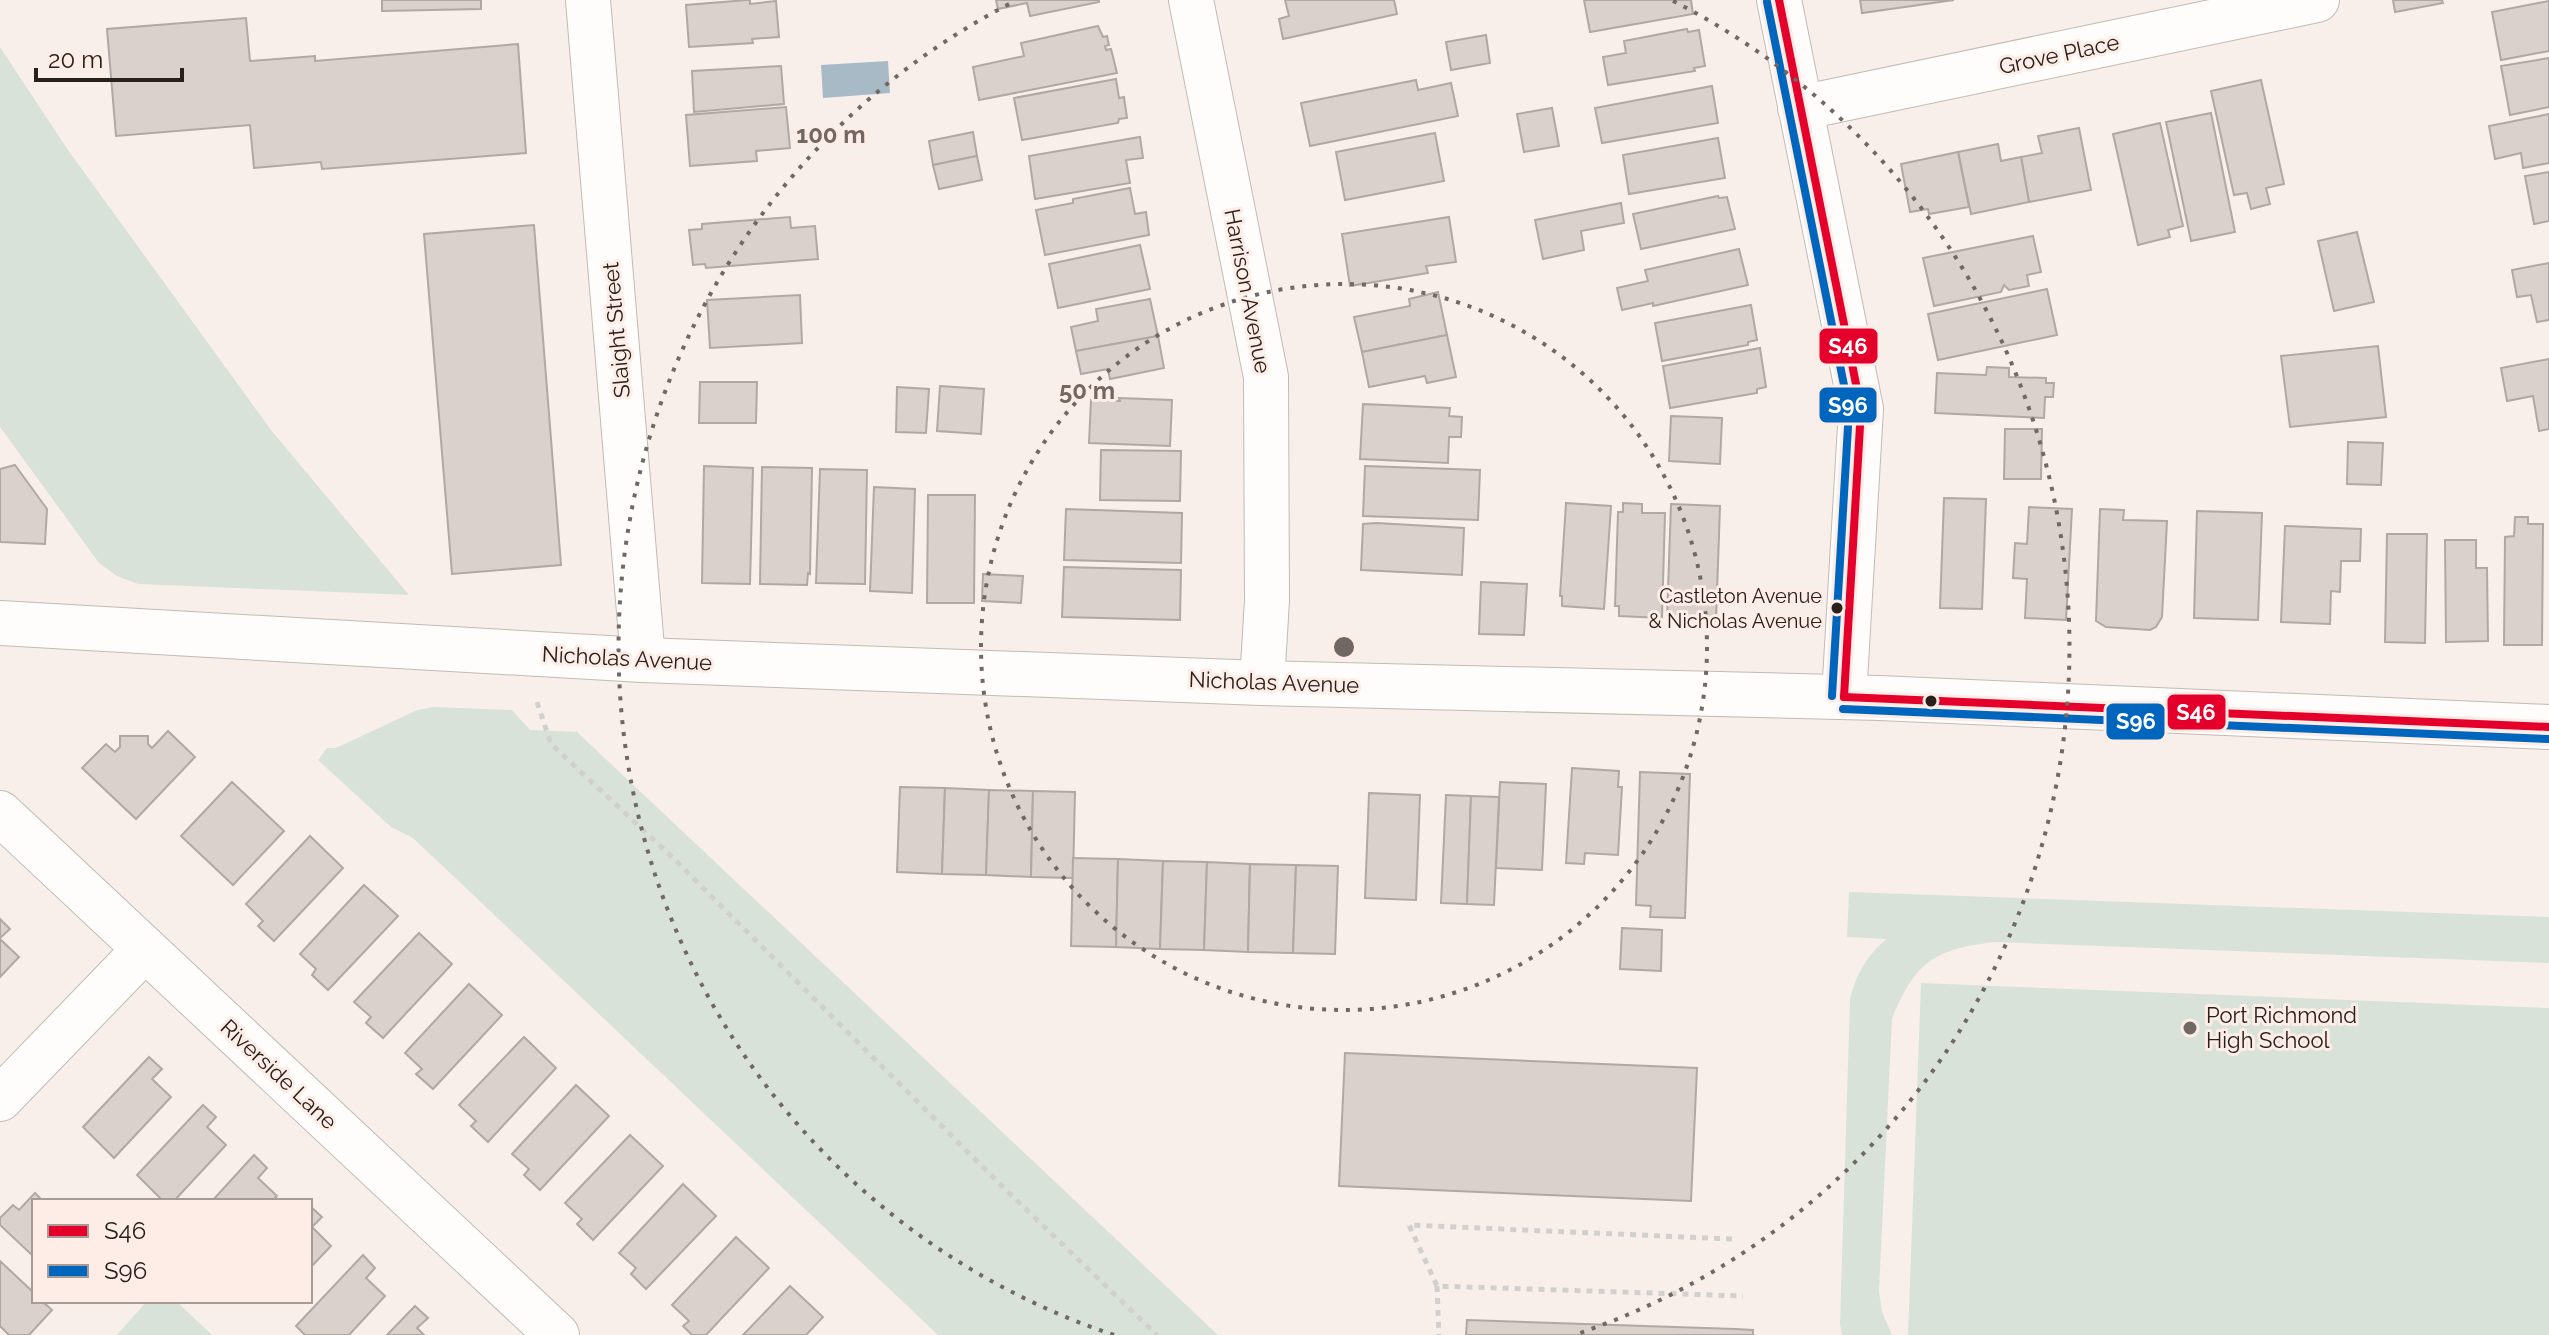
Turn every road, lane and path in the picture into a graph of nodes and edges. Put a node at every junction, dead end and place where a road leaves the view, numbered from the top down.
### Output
1 (588, 0) edge
2 (1191, 0) edge
3 (1779, 0) edge
4 (2317, 0) edge
5 (1800, 108) junction
6 (0, 623) edge
7 (533, 654) junction
8 (643, 660) junction
9 (1262, 683) junction
10 (1844, 697) junction
11 (2549, 727) edge
12 (0, 813) edge
13 (145, 949) junction
14 (0, 1099) edge
15 (1732, 1239) dead end
16 (1437, 1286) junction
17 (1743, 1296) dead end
18 (557, 1335) edge
19 (1157, 1335) edge
20 (1439, 1335) edge

1 - 8 street, Slaight Street
2 - 9 street, Harrison Avenue
3 - 5 street
4 - 5 street, Grove Place
5 - 10 street
6 - 7 street, Nicholas Avenue
7 - 8 street, Nicholas Avenue
7 - 19 path
8 - 9 street, Nicholas Avenue
9 - 10 street, Nicholas Avenue
10 - 11 street, Nicholas Avenue
12 - 13 street, Riverside Lane
13 - 14 street
13 - 18 street, Riverside Lane
15 - 16 path
16 - 17 path
16 - 20 path

